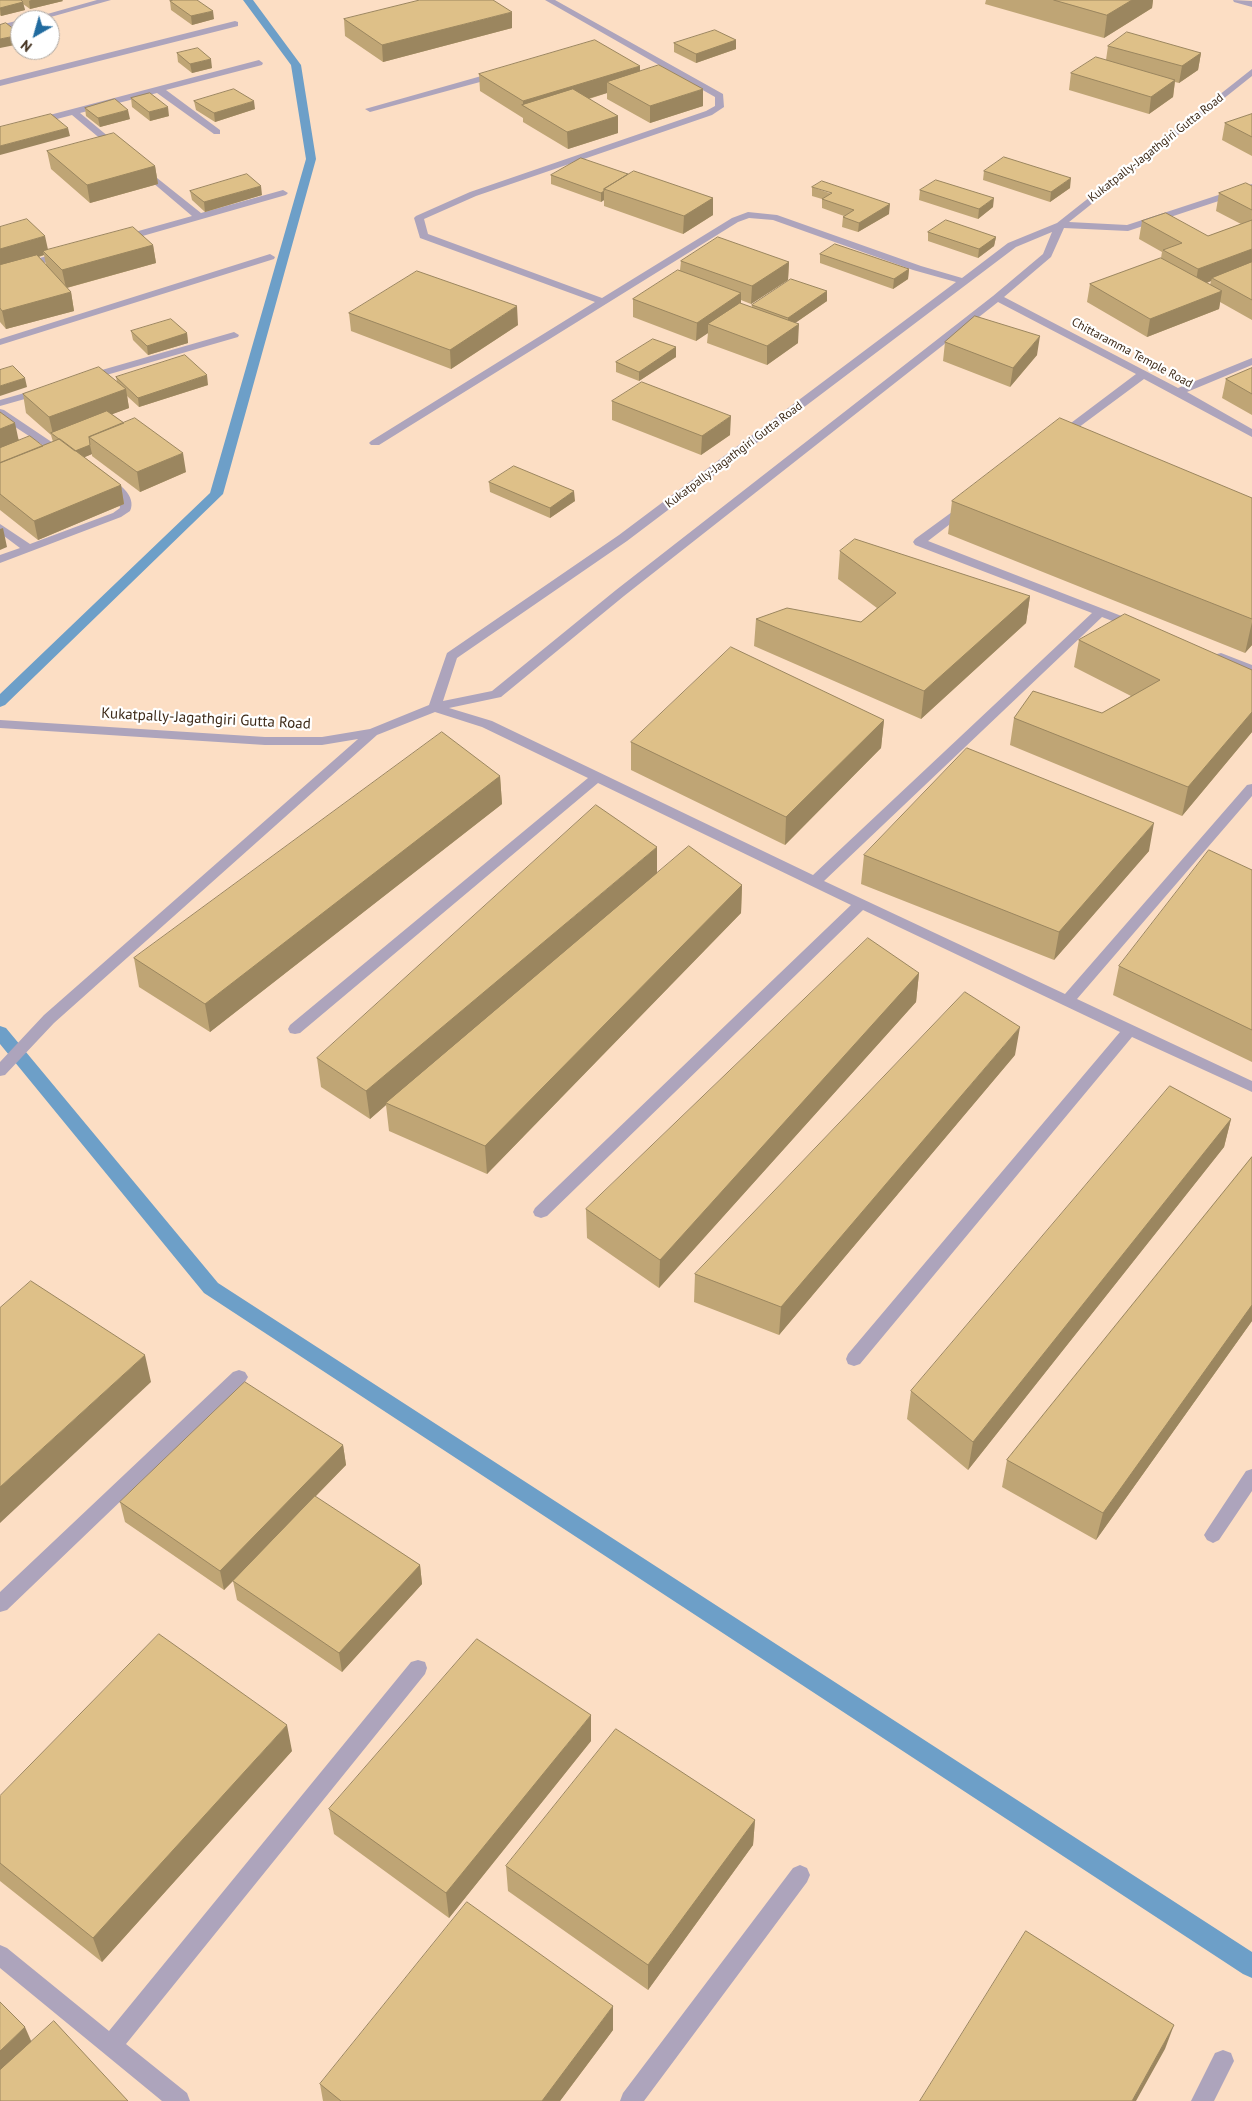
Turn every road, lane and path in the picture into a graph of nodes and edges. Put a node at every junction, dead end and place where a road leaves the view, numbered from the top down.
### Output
1 (107, 0) edge
2 (549, 0) edge
3 (1237, 0) edge
4 (1252, 4) edge
5 (60, 12) edge
6 (235, 24) dead end
7 (259, 63) dead end
8 (510, 71) edge
9 (1252, 72) edge
10 (0, 82) edge
11 (158, 90) junction
12 (370, 109) dead end
13 (73, 112) junction
14 (0, 130) edge
15 (217, 132) dead end
16 (1252, 187) edge
17 (283, 193) dead end
18 (199, 217) junction
19 (1060, 225) junction
20 (114, 240) edge
21 (76, 251) edge
22 (270, 257) dead end
23 (0, 272) edge
24 (963, 281) junction
25 (998, 298) junction
26 (603, 302) junction
27 (234, 335) dead end
28 (0, 342) edge
29 (1252, 361) edge
30 (1143, 374) junction
31 (75, 381) edge
32 (56, 386) edge
33 (1178, 392) junction
34 (0, 403) edge
35 (0, 412) edge
36 (1252, 434) edge
37 (1052, 442) edge
38 (375, 443) dead end
39 (74, 461) edge
40 (99, 477) edge
41 (974, 500) edge
42 (0, 528) edge
43 (28, 548) junction
44 (0, 559) edge
45 (1099, 613) junction
46 (1144, 629) edge
47 (1207, 652) edge
48 (1252, 669) edge
49 (435, 707) junction
50 (0, 724) edge
51 (373, 732) junction
52 (597, 778) junction
53 (1252, 788) edge
54 (815, 881) junction
55 (861, 904) junction
56 (1068, 1000) junction
57 (296, 1029) dead end
58 (1130, 1030) junction
59 (0, 1072) edge
60 (1252, 1087) edge
61 (541, 1212) dead end
62 (854, 1359) dead end
63 (239, 1377) dead end
64 (1252, 1476) edge
65 (1213, 1535) dead end
66 (0, 1604) edge
67 (418, 1668) dead end
68 (800, 1875) dead end
69 (0, 1955) edge
70 (111, 2045) junction
71 (1224, 2061) dead end
72 (179, 2101) edge
73 (631, 2101) edge
74 (1202, 2101) edge

1 - 5 street
2 - 26 street
3 - 4 street
6 - 10 street
7 - 11 street
8 - 12 street
9 - 19 street, Kukatpally-Jagathgiri Gutta Road
11 - 13 street
11 - 15 street
13 - 14 street
13 - 18 street
16 - 19 street
17 - 18 street
18 - 20 street
19 - 24 street, Kukatpally-Jagathgiri Gutta Road
19 - 25 street, Kukatpally-Jagathgiri Gutta Road
21 - 23 street
22 - 28 street
24 - 26 street
24 - 49 street, Kukatpally-Jagathgiri Gutta Road
25 - 30 street, Chittaramma Temple Road
25 - 49 street, Kukatpally-Jagathgiri Gutta Road
26 - 38 street
27 - 31 street
29 - 33 street
30 - 33 street, Chittaramma Temple Road
30 - 37 street
32 - 34 street
33 - 36 street, Chittaramma Temple Road
35 - 39 street
40 - 43 street
41 - 45 street
42 - 43 street
43 - 44 street
45 - 46 street
45 - 54 street
47 - 48 street
49 - 51 street, Kukatpally-Jagathgiri Gutta Road
49 - 52 street
50 - 51 street, Kukatpally-Jagathgiri Gutta Road
51 - 59 street
52 - 54 street
52 - 57 street
53 - 56 street
54 - 55 street
55 - 56 street
55 - 61 street
56 - 58 street
58 - 60 street
58 - 62 street
63 - 66 street
64 - 65 street
67 - 70 street
68 - 73 street
69 - 70 street
70 - 72 street
71 - 74 street

